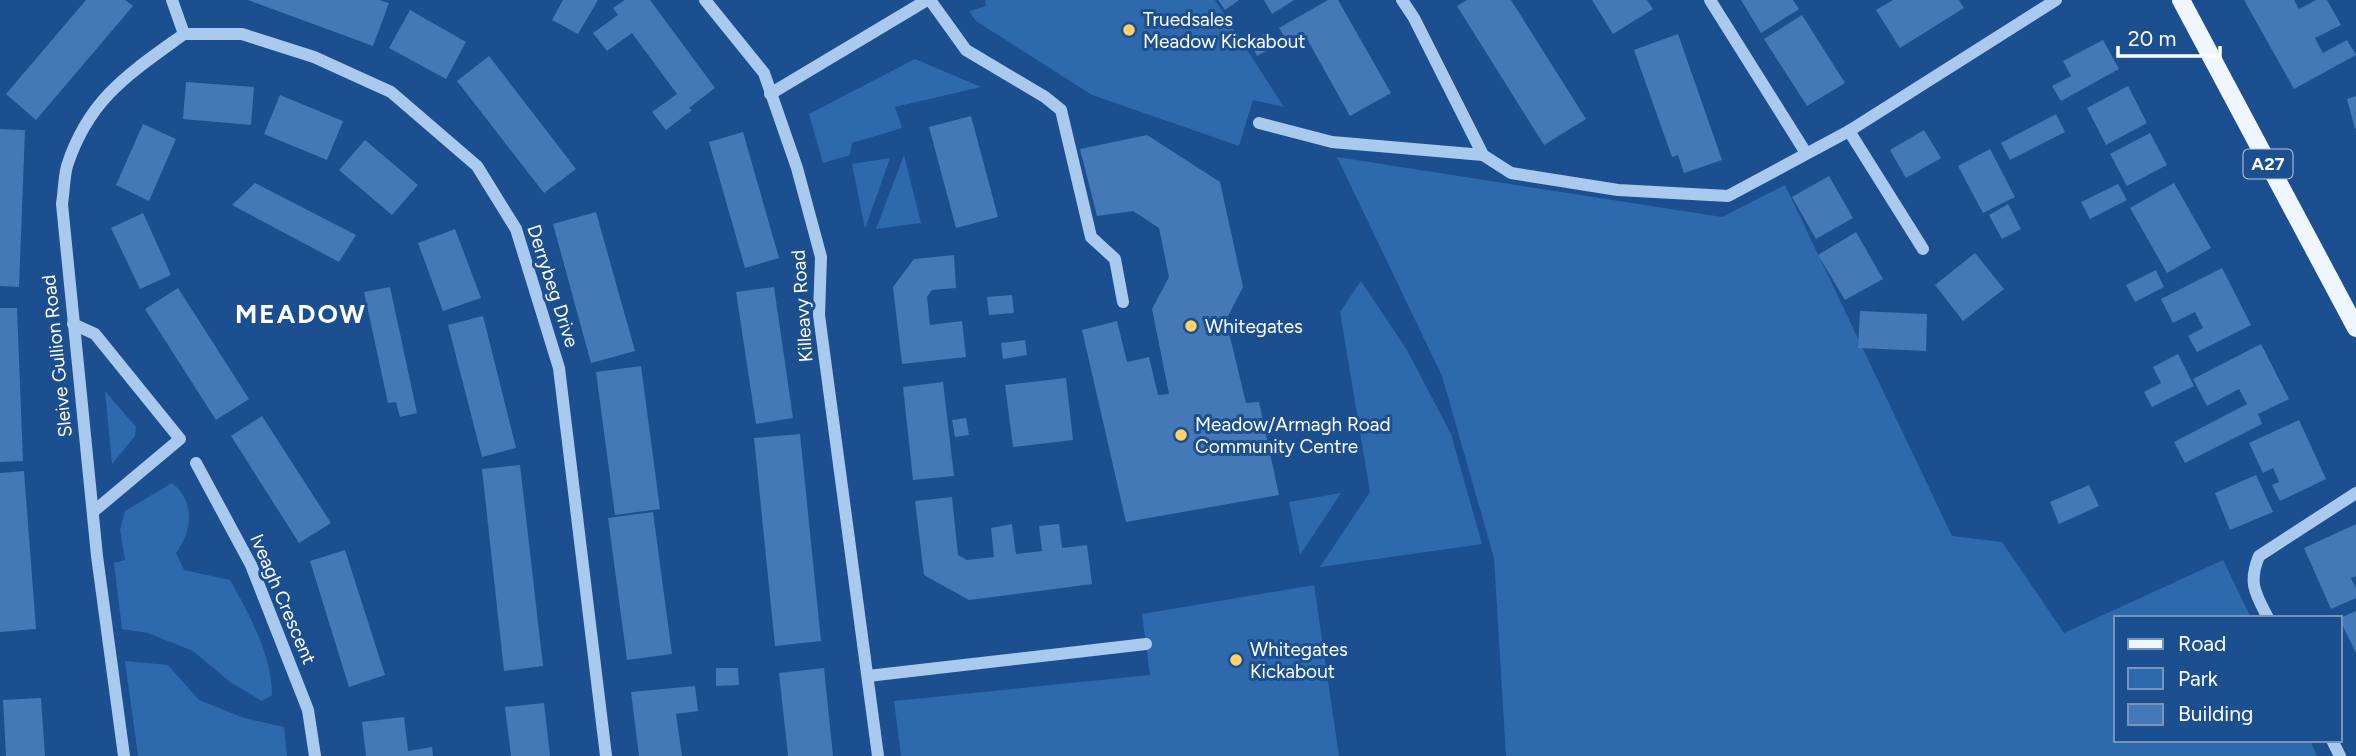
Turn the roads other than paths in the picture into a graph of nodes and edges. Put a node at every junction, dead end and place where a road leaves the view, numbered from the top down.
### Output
1 (172, 0) edge
2 (705, 0) edge
3 (928, 0) edge
4 (1402, 0) edge
5 (1710, 0) edge
6 (2056, 0) edge
7 (2180, 0) edge
8 (184, 34) junction
9 (770, 94) junction
10 (1259, 123) dead end
11 (1849, 131) junction
12 (1806, 153) junction
13 (1483, 155) junction
14 (1923, 249) dead end
15 (1123, 302) dead end
16 (73, 324) junction
17 (2356, 328) edge
18 (196, 463) dead end
19 (2356, 492) edge
20 (94, 511) junction
21 (2267, 616) edge
22 (1146, 645) dead end
23 (868, 676) junction
24 (124, 756) edge
25 (315, 756) edge
26 (606, 756) edge
27 (878, 756) edge

1 - 8 street
2 - 9 street, Killeavy Road
3 - 9 street
3 - 15 street
4 - 13 street
5 - 12 street
6 - 11 street
7 - 17 main road, A27
8 - 16 street, Sleive Gullion Road
8 - 26 street, Derrybeg Drive
9 - 23 street, Killeavy Road
10 - 13 street
11 - 12 street
11 - 14 street
12 - 13 street
16 - 20 street, Sleive Gullion Road
16 - 20 street
18 - 25 street, Iveagh Crescent
19 - 21 street
20 - 24 street, Sleive Gullion Road
22 - 23 street
23 - 27 street, Killeavy Road

